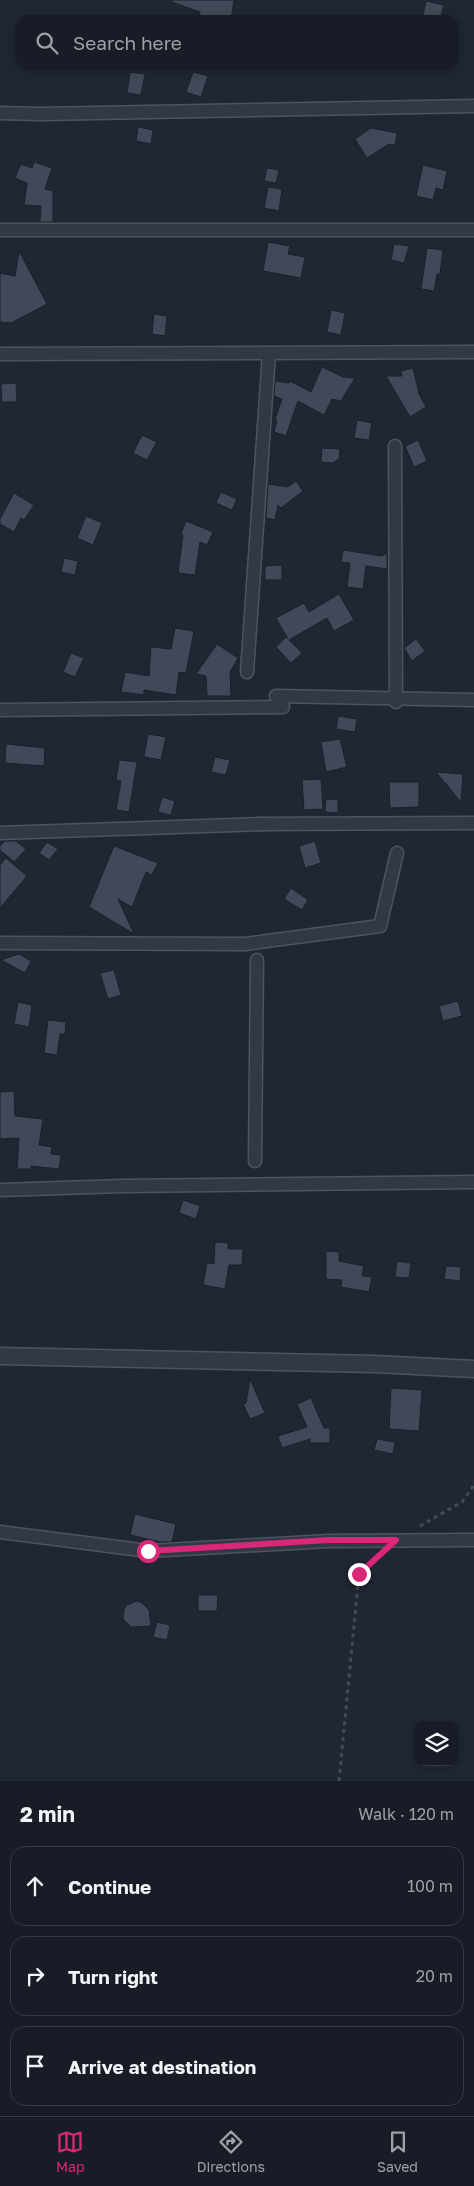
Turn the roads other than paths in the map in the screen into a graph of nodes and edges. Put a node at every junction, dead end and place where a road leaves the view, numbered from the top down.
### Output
1 (474, 106) edge
2 (0, 113) edge
3 (0, 230) edge
4 (474, 230) edge
5 (474, 352) edge
6 (269, 353) junction
7 (0, 354) edge
8 (396, 446) dead end
9 (247, 672) dead end
10 (474, 700) edge
11 (396, 702) dead end
12 (0, 710) edge
13 (474, 823) edge
14 (248, 824) dead end
15 (264, 824) junction
16 (0, 833) edge
17 (397, 853) dead end
18 (0, 943) edge
19 (257, 960) dead end
20 (255, 1161) dead end
21 (474, 1182) edge
22 (0, 1190) edge
23 (0, 1356) edge
24 (474, 1369) edge
25 (0, 1532) edge
26 (474, 1540) edge

1 - 2 street
3 - 4 street
5 - 6 street
6 - 7 street
6 - 9 street
8 - 11 street
10 - 12 street
13 - 15 street
14 - 15 street
15 - 16 street
17 - 18 street
19 - 20 street
21 - 22 street
23 - 24 street
25 - 26 street

